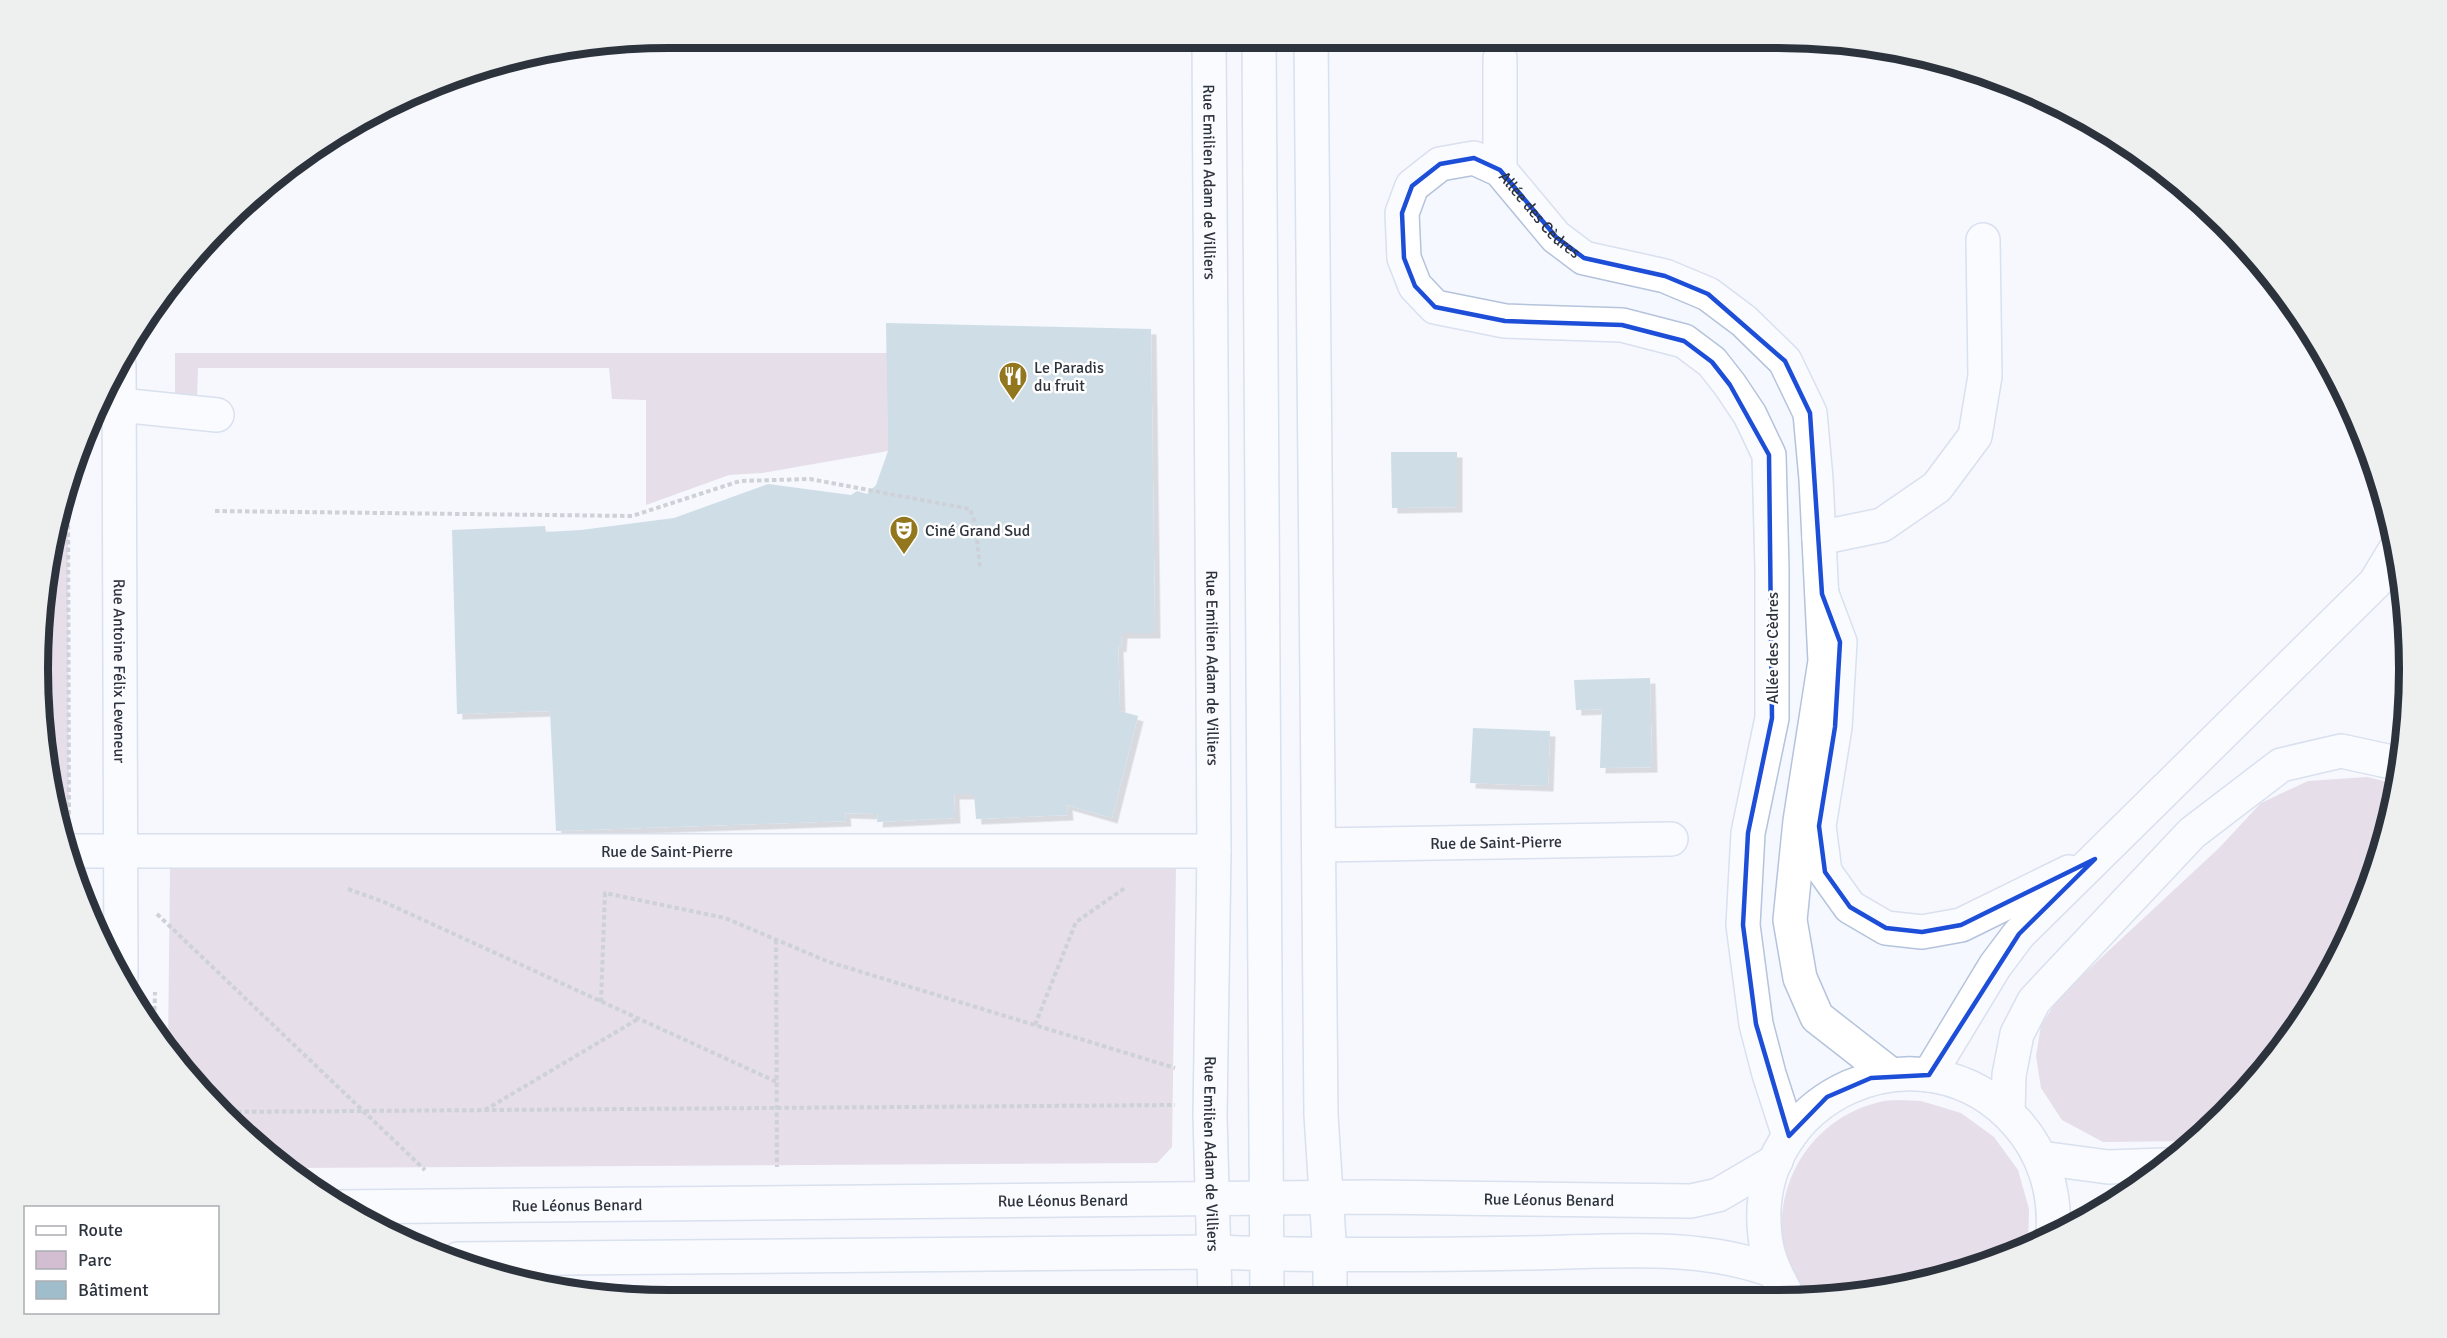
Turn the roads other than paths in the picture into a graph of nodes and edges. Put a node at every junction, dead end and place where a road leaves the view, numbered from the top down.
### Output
1 (1209, 48) edge
2 (1259, 48) edge
3 (1311, 48) edge
4 (1500, 58) dead end
5 (1500, 170) junction
6 (1983, 240) dead end
7 (119, 380) edge
8 (120, 405) junction
9 (217, 415) dead end
10 (1819, 538) junction
11 (2389, 560) edge
12 (1822, 594) junction
13 (2392, 762) edge
14 (1671, 839) dead end
15 (1319, 845) junction
16 (120, 850) junction
17 (75, 851) edge
18 (1214, 851) junction
19 (2095, 859) junction
20 (121, 961) edge
21 (1890, 1074) junction
22 (1929, 1075) junction
23 (2008, 1113) junction
24 (1782, 1149) junction
25 (2041, 1158) junction
26 (2150, 1166) edge
27 (1326, 1197) junction
28 (1267, 1198) junction
29 (1211, 1199) junction
30 (358, 1207) edge
31 (2053, 1226) edge
32 (1214, 1252) junction
33 (1267, 1254) junction
34 (1330, 1256) junction
35 (475, 1259) edge
36 (1781, 1283) edge
37 (1215, 1290) edge
38 (1267, 1290) edge
39 (1330, 1290) edge

1 - 18 main road, Rue Emilien Adam de Villiers
2 - 28 main road
3 - 15 main road
4 - 5 main road
5 - 10 main road, Allée des Cèdres
5 - 24 main road, Allée des Cèdres
6 - 10 main road
7 - 8 main road, Rue Antoine Félix Leveneur
8 - 9 main road
8 - 16 main road, Rue Antoine Félix Leveneur
10 - 12 main road, Allée des Cèdres
11 - 19 main road
12 - 19 main road
12 - 21 main road, Allée des Cèdres
13 - 23 main road
14 - 15 main road, Rue de Saint-Pierre
15 - 27 main road
16 - 17 main road
16 - 18 main road, Rue de Saint-Pierre
16 - 20 main road, Rue Antoine Félix Leveneur
18 - 29 main road, Rue Emilien Adam de Villiers
19 - 22 main road
21 - 22 main road
21 - 24 main road
22 - 23 main road
23 - 25 main road
24 - 27 main road, Rue Léonus Benard
24 - 36 main road
25 - 26 main road
25 - 31 main road
27 - 28 main road, Rue Léonus Benard
27 - 34 main road
28 - 29 main road, Rue Léonus Benard
28 - 33 main road
29 - 30 main road, Rue Léonus Benard
29 - 32 main road, Rue Emilien Adam de Villiers
32 - 33 main road
32 - 35 main road
32 - 37 main road, Rue Emilien Adam de Villiers
33 - 34 main road
33 - 38 main road
34 - 36 main road
34 - 39 main road

